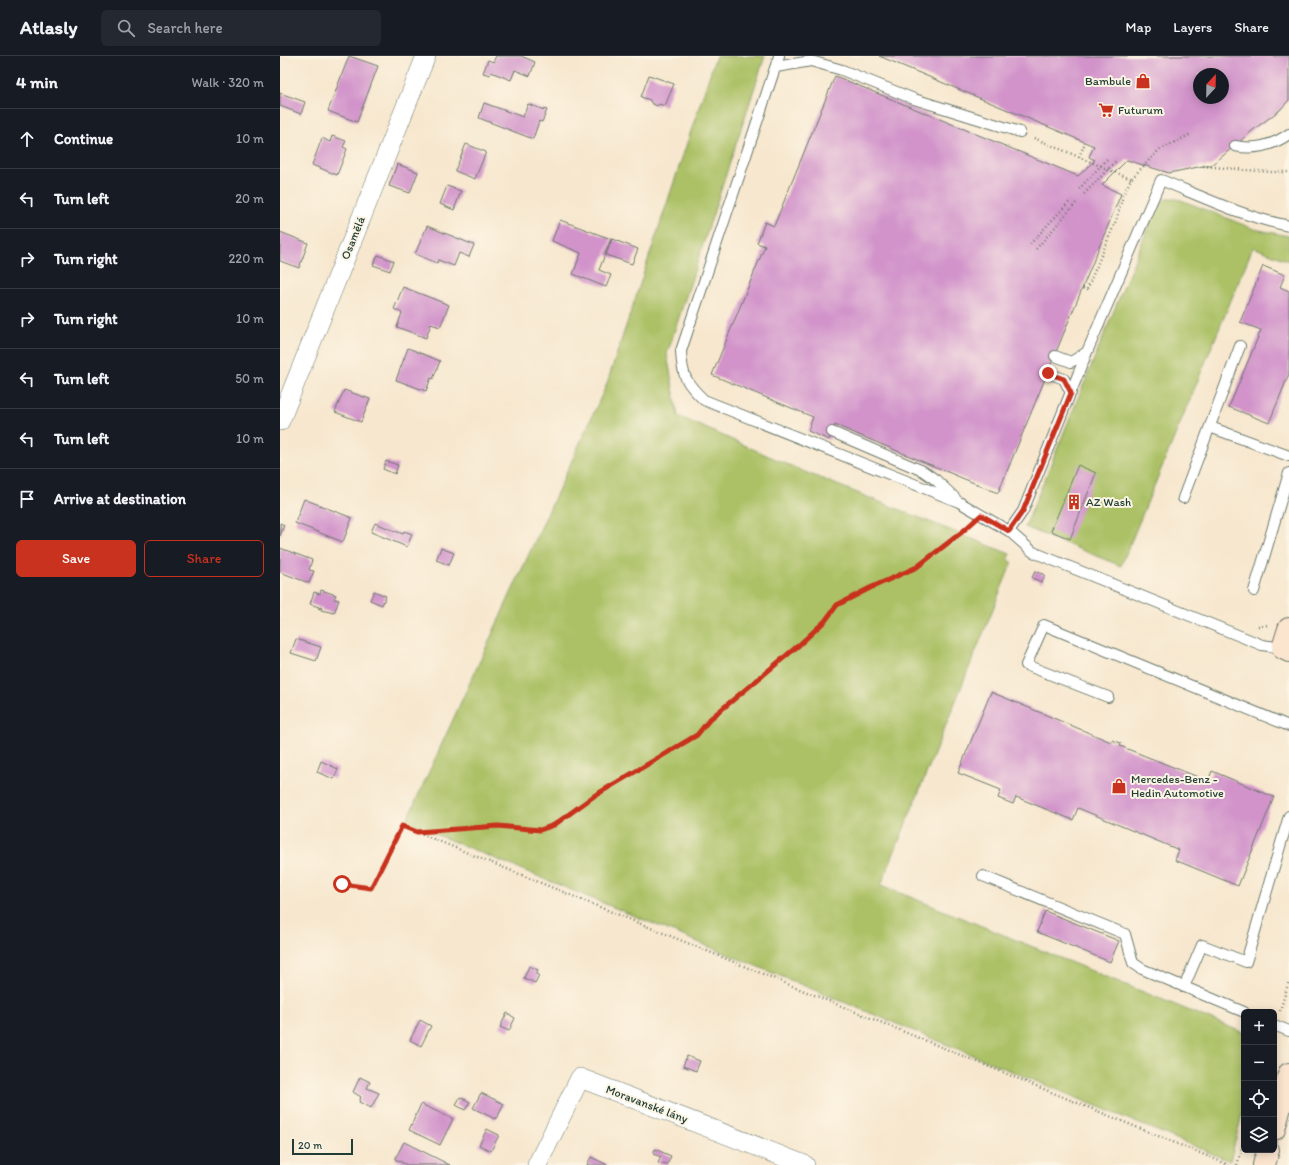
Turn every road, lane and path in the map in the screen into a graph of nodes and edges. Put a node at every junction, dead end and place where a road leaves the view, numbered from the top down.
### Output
1 (426, 56) edge
2 (779, 56) edge
3 (776, 66) junction
4 (1289, 125) edge
5 (1020, 132) joint
6 (1191, 134) dead end
7 (1286, 136) edge
8 (1086, 143) dead end
9 (1235, 146) dead end
10 (1079, 157) junction
11 (1109, 157) dead end
12 (1116, 161) dead end
13 (1203, 166) dead end
14 (1289, 172) edge
15 (1131, 179) junction
16 (1079, 189) dead end
17 (1084, 194) dead end
18 (1071, 200) dead end
19 (1076, 203) dead end
20 (1289, 226) edge
21 (1030, 244) dead end
22 (1036, 249) dead end
23 (1083, 288) dead end
24 (1240, 346) dead end
25 (1087, 352) junction
26 (1055, 356) dead end
27 (1048, 373) dead end
28 (1071, 393) junction
29 (280, 421) edge
30 (1210, 427) junction
31 (832, 432) dead end
32 (1289, 456) edge
33 (1289, 473) edge
34 (1183, 498) dead end
35 (959, 502) junction
36 (981, 515) junction
37 (1009, 531) junction
38 (1254, 591) dead end
39 (1253, 626) dead end
40 (1284, 637) edge
41 (1108, 697) dead end
42 (1289, 726) edge
43 (1289, 816) edge
44 (417, 832) junction
45 (983, 876) dead end
46 (342, 884) dead end
47 (1289, 981) edge
48 (1184, 987) junction
49 (1241, 1011) edge
50 (1277, 1019) edge
51 (1277, 1026) edge
52 (1289, 1031) edge
53 (1289, 1074) edge
54 (1277, 1118) edge
55 (1241, 1151) edge
56 (1267, 1153) edge
57 (537, 1165) edge
58 (805, 1165) edge
59 (1229, 1165) edge
60 (1237, 1165) edge
61 (1264, 1165) edge

1 - 29 street, Osamělá
2 - 3 lane
3 - 5 lane
3 - 35 lane
4 - 7 lane
5 - 10 path
6 - 15 path
7 - 9 lane
8 - 10 path
10 - 15 path
11 - 16 path
12 - 17 path
13 - 14 path
15 - 23 path
18 - 21 path
19 - 22 path
20 - 25 lane
24 - 30 lane
25 - 26 lane
25 - 28 lane
27 - 28 lane
28 - 37 lane
30 - 32 lane
30 - 34 lane
31 - 35 lane
33 - 38 lane
35 - 36 lane
36 - 37 lane
36 - 44 path
37 - 40 lane
39 - 40 path
41 - 42 lane
43 - 48 lane
44 - 46 path
44 - 59 path
45 - 48 lane
47 - 50 path
48 - 49 lane
51 - 52 lane
53 - 54 street
55 - 60 path
56 - 61 street
57 - 58 street, Moravanské lány

